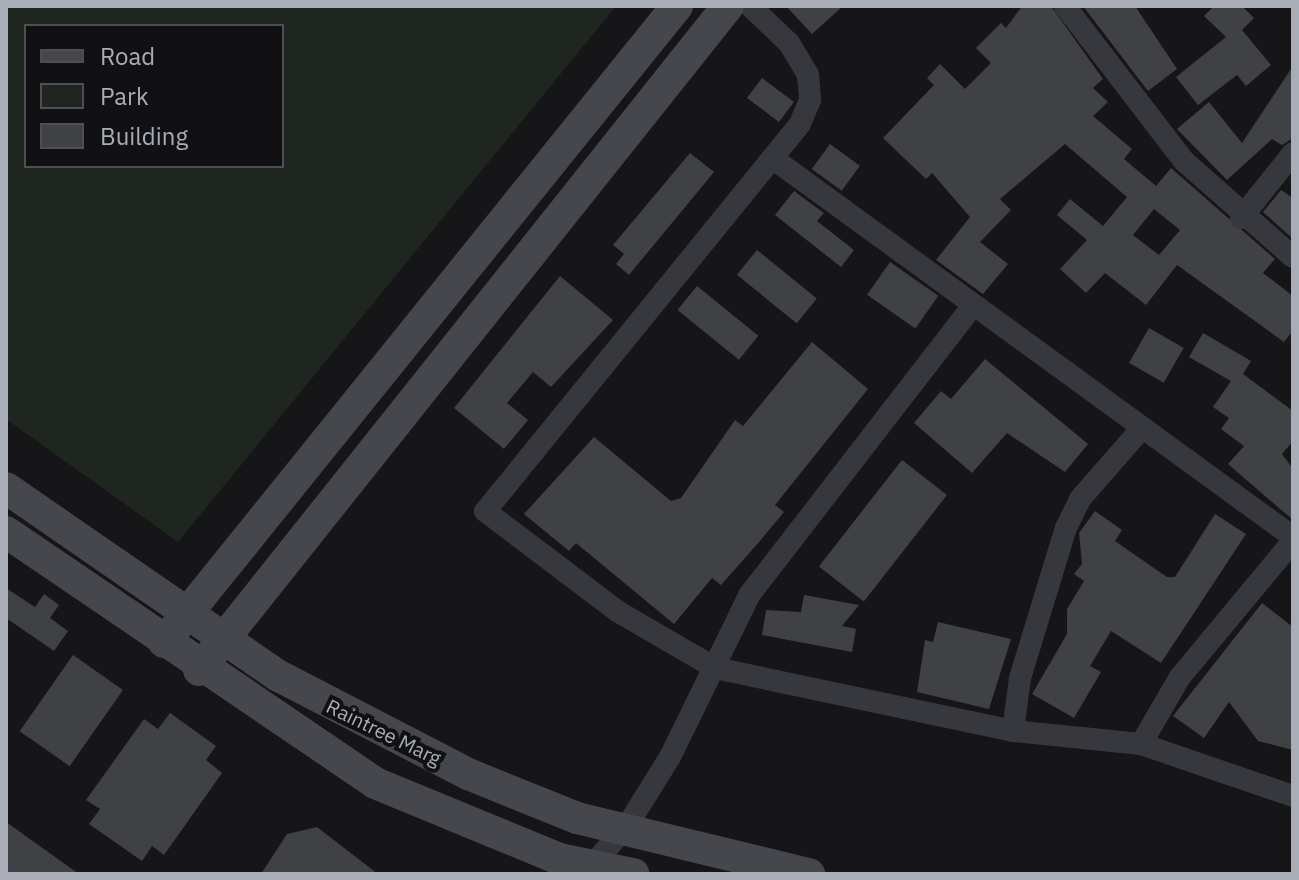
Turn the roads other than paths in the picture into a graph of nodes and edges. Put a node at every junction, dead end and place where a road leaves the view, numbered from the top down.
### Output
1 (677, 6) edge
2 (728, 6) edge
3 (750, 6) edge
4 (1065, 6) edge
5 (1293, 153) edge
6 (775, 160) junction
7 (1241, 218) junction
8 (1293, 257) edge
9 (972, 307) junction
10 (1142, 428) junction
11 (6, 488) edge
12 (6, 532) edge
13 (1293, 539) edge
14 (184, 609) junction
15 (226, 639) junction
16 (164, 642) junction
17 (715, 668) junction
18 (199, 670) junction
19 (1013, 731) junction
20 (1141, 744) junction
21 (1293, 796) edge
22 (627, 826) junction
23 (587, 870) edge
24 (633, 874) edge
25 (809, 874) edge

1 - 14 main road
2 - 15 main road
3 - 6 street
4 - 7 street
5 - 7 street
6 - 9 street
6 - 17 street
7 - 8 street
9 - 10 street
9 - 17 street
10 - 13 street
10 - 19 street
11 - 14 main road, Raintree Marg
12 - 16 main road
13 - 20 street
14 - 15 main road, Raintree Marg
14 - 16 main road
15 - 18 main road
15 - 22 main road, Raintree Marg
16 - 18 main road
17 - 19 street
17 - 22 street
18 - 23 main road
19 - 20 street
20 - 21 street
22 - 23 street
22 - 25 main road, Raintree Marg
23 - 24 main road

